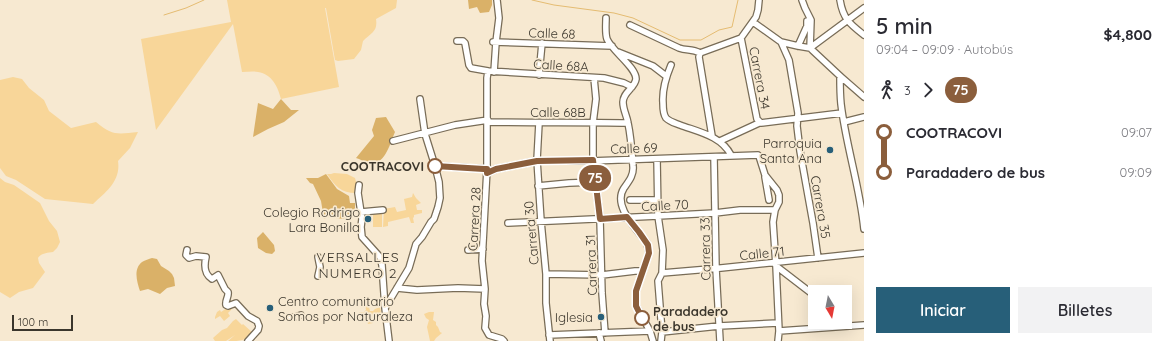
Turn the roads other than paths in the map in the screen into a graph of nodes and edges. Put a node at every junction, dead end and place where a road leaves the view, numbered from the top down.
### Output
1 (497, 0) edge
2 (759, 0) edge
3 (840, 0) edge
4 (801, 1) edge
5 (864, 8) edge
6 (606, 18) dead end
7 (847, 20) junction
8 (753, 22) junction
9 (630, 25) dead end
10 (864, 35) edge
11 (741, 38) junction
12 (457, 41) dead end
13 (494, 42) junction
14 (781, 42) junction
15 (542, 43) junction
16 (612, 46) junction
17 (798, 46) junction
18 (810, 48) junction
19 (617, 52) junction
20 (700, 53) junction
21 (671, 65) dead end
22 (491, 72) junction
23 (539, 75) junction
24 (666, 76) junction
25 (840, 76) junction
26 (594, 78) junction
27 (632, 87) junction
28 (864, 97) edge
29 (420, 100) dead end
30 (842, 113) junction
31 (864, 117) edge
32 (797, 119) junction
33 (488, 121) junction
34 (759, 122) junction
35 (844, 122) junction
36 (539, 123) junction
37 (593, 123) junction
38 (628, 123) junction
39 (425, 134) junction
40 (712, 136) junction
41 (393, 141) dead end
42 (720, 141) junction
43 (731, 156) junction
44 (714, 157) junction
45 (657, 159) junction
46 (593, 160) junction
47 (632, 160) junction
48 (537, 161) junction
49 (435, 166) junction
50 (487, 171) junction
51 (765, 175) junction
52 (596, 182) junction
53 (359, 185) dead end
54 (538, 186) junction
55 (630, 200) dead end
56 (658, 200) junction
57 (769, 200) dead end
58 (863, 204) edge
59 (383, 210) dead end
60 (775, 210) junction
61 (361, 212) junction
62 (715, 213) junction
63 (658, 216) junction
64 (627, 217) junction
65 (600, 219) junction
66 (541, 221) junction
67 (508, 223) dead end
68 (864, 229) edge
69 (483, 249) junction
70 (187, 250) dead end
71 (468, 250) dead end
72 (864, 253) edge
73 (318, 257) dead end
74 (818, 258) junction
75 (776, 264) junction
76 (716, 269) junction
77 (642, 271) junction
78 (662, 273) junction
79 (546, 274) junction
80 (602, 275) junction
81 (318, 276) dead end
82 (397, 288) junction
83 (485, 289) junction
84 (808, 290) edge
85 (385, 308) junction
86 (301, 315) dead end
87 (284, 317) dead end
88 (778, 323) junction
89 (864, 325) edge
90 (719, 326) junction
91 (852, 326) edge
92 (808, 329) edge
93 (650, 331) junction
94 (778, 331) junction
95 (662, 332) junction
96 (602, 333) junction
97 (549, 338) edge
98 (248, 341) edge
99 (389, 341) edge
100 (504, 341) edge
101 (601, 341) edge
102 (653, 341) edge
103 (661, 341) edge
104 (720, 341) edge
105 (778, 341) edge

1 - 13 street
2 - 8 street
3 - 7 street
4 - 17 street
4 - 18 street
5 - 7 street
6 - 16 street
7 - 10 street
7 - 18 street
8 - 11 street
8 - 14 street
9 - 20 street
11 - 20 street
11 - 34 street, Carrera 34
12 - 22 street, Calle 68A
13 - 15 street, Calle 68
13 - 22 street
14 - 17 street
14 - 32 street, Carrera 35
15 - 16 street, Calle 68
15 - 23 street
16 - 19 street
17 - 18 street
18 - 25 street
19 - 24 street
19 - 27 street
20 - 40 street
21 - 24 street
22 - 23 street, Calle 68A
22 - 33 street, Carrera 28
23 - 26 street, Calle 68A
24 - 40 street
25 - 28 street
25 - 30 street
26 - 27 street, Calle 68A
26 - 37 street, Carrera 31
27 - 38 street
29 - 39 street
30 - 32 street
30 - 35 street
31 - 35 street
32 - 34 street
32 - 74 street, Carrera 35
33 - 36 street, Calle 68B
33 - 39 street, Calle 68B
33 - 50 street, Carrera 28
34 - 42 street
35 - 58 street
36 - 37 street, Calle 68B
36 - 48 street, Carrera 30
37 - 38 street, Calle 68B
37 - 46 street, Carrera 31
38 - 47 street
39 - 41 street
39 - 49 street
40 - 42 street
42 - 43 street
43 - 44 street, Calle 69
43 - 51 street, Calle 69
44 - 45 street, Calle 69
44 - 62 street, Carrera 33
45 - 47 street, Calle 69
45 - 56 street
46 - 47 street, Calle 69
46 - 48 street, Calle 69
46 - 52 street, Carrera 31
47 - 64 street
48 - 50 street, Calle 69
48 - 54 street, Carrera 30
49 - 50 street, Calle 69
49 - 82 street
50 - 69 street, Carrera 28
51 - 57 street
51 - 60 street
52 - 54 street
52 - 65 street, Carrera 31
53 - 61 street
54 - 66 street, Carrera 30
55 - 56 street
56 - 63 street
58 - 68 street
59 - 61 street
60 - 62 street, Calle 70
60 - 75 street
61 - 85 street
62 - 63 street, Calle 70
62 - 76 street, Carrera 33
63 - 64 street, Calle 70
63 - 78 street
64 - 65 street, Calle 70
64 - 77 street
65 - 66 street, Calle 70
65 - 80 street, Carrera 31
66 - 67 street, Calle 70
66 - 79 street, Carrera 30
69 - 71 street
69 - 83 street, Carrera 28
70 - 98 street
72 - 74 street, Calle 71
73 - 81 street
74 - 75 street, Calle 71
75 - 76 street, Calle 71
75 - 84 street
75 - 88 street
76 - 78 street, Calle 71
76 - 90 street, Carrera 33
77 - 80 street
77 - 93 street
78 - 95 street
79 - 80 street
79 - 97 street, Carrera 30
80 - 96 street, Carrera 31
82 - 83 street
82 - 85 street
83 - 100 street, Carrera 28
85 - 99 street
86 - 87 street
88 - 90 street
88 - 94 street
89 - 91 street
90 - 95 street
90 - 104 street, Carrera 33
92 - 94 street
93 - 96 street
93 - 102 street
94 - 105 street
95 - 103 street
96 - 97 street
96 - 101 street, Carrera 31

